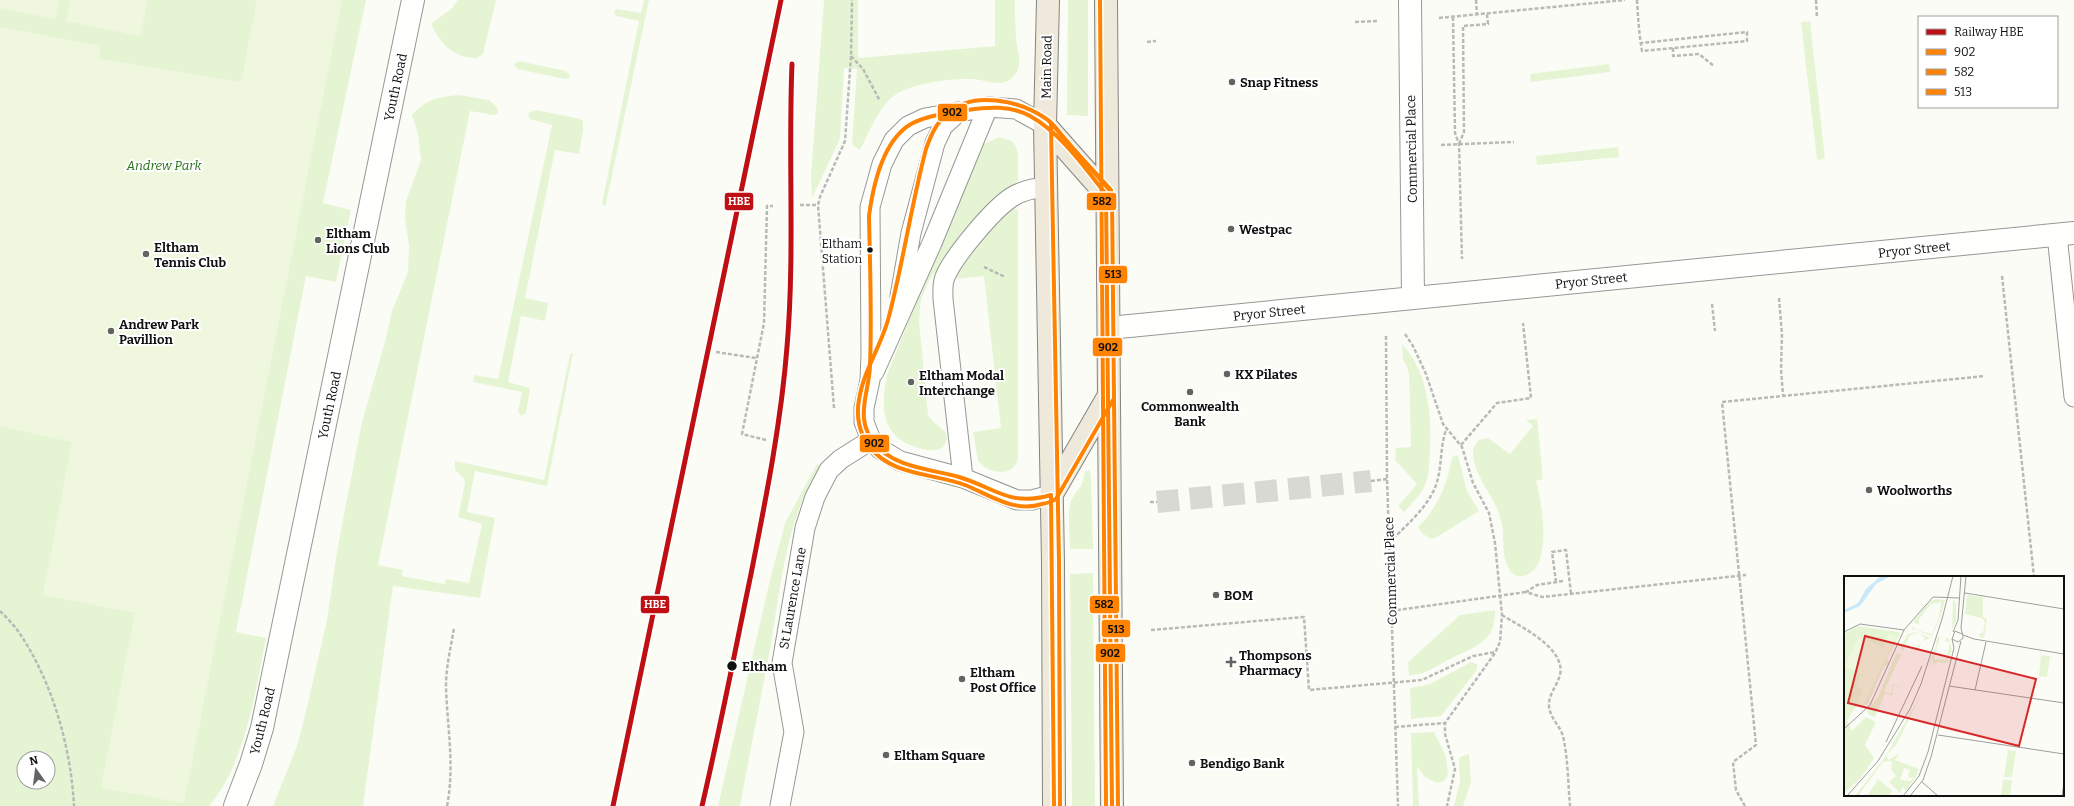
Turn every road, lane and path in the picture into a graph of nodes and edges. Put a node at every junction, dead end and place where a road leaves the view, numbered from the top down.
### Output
1 (414, 0) edge
2 (852, 0) edge
3 (1048, 0) edge
4 (1106, 0) edge
5 (1410, 0) edge
6 (1476, 0) edge
7 (1625, 0) edge
8 (1637, 0) edge
9 (1816, 0) edge
10 (1487, 14) junction
11 (1477, 15) junction
12 (1817, 18) dead end
13 (1377, 20) dead end
14 (1355, 22) dead end
15 (1156, 41) dead end
16 (1148, 42) dead end
17 (1641, 43) junction
18 (1673, 48) junction
19 (851, 56) junction
20 (1714, 66) dead end
21 (880, 101) dead end
22 (988, 107) junction
23 (958, 112) junction
24 (1045, 125) junction
25 (1514, 142) dead end
26 (1459, 144) junction
27 (1440, 145) dead end
28 (1047, 187) junction
29 (1106, 194) junction
30 (800, 205) dead end
31 (818, 205) junction
32 (773, 206) dead end
33 (2065, 234) edge
34 (1462, 259) dead end
35 (977, 264) dead end
36 (2002, 276) dead end
37 (1005, 277) dead end
38 (1413, 298) junction
39 (1779, 298) dead end
40 (1712, 304) dead end
41 (1523, 322) dead end
42 (894, 326) junction
43 (1108, 328) junction
44 (1715, 331) dead end
45 (1405, 334) dead end
46 (1386, 336) dead end
47 (716, 352) dead end
48 (756, 358) junction
49 (1985, 376) dead end
50 (870, 380) junction
51 (1783, 395) junction
52 (2074, 396) edge
53 (1108, 397) junction
54 (835, 412) dead end
55 (1446, 430) junction
56 (766, 440) dead end
57 (871, 440) junction
58 (1461, 446) junction
59 (963, 478) junction
60 (1387, 479) junction
61 (1371, 481) tunnel mouth
62 (1051, 495) junction
63 (1150, 502) dead end
64 (1157, 502) tunnel mouth
65 (1389, 544) junction
66 (1746, 575) dead end
67 (1739, 576) junction
68 (2034, 576) edge
69 (1563, 581) dead end
70 (1556, 582) junction
71 (1526, 592) junction
72 (1571, 594) junction
73 (1500, 595) junction
74 (0, 611) edge
75 (1391, 611) junction
76 (1502, 615) junction
77 (454, 628) dead end
78 (1151, 630) dead end
79 (1496, 652) junction
80 (1394, 683) junction
81 (1445, 723) junction
82 (1395, 726) junction
83 (74, 806) edge
84 (235, 806) edge
85 (447, 806) edge
86 (780, 806) edge
87 (1054, 806) edge
88 (1112, 806) edge
89 (1398, 806) edge
90 (1448, 806) edge
91 (1570, 806) edge
92 (1745, 806) edge

1 - 84 street, Youth Road
2 - 19 path
3 - 24 main road, Main Road
4 - 29 main road
5 - 38 street, Commercial Place
6 - 11 path
7 - 10 path
8 - 17 path
9 - 12 path
10 - 11 path
10 - 26 path
11 - 26 path
13 - 14 path
15 - 16 path
17 - 18 path
17 - 18 path
18 - 20 path
19 - 21 path
19 - 31 path
22 - 23 lane
22 - 24 lane
22 - 42 lane
23 - 42 lane
23 - 50 lane
24 - 28 main road, Main Road
24 - 29 main road
25 - 26 path
26 - 27 path
26 - 34 path
28 - 59 lane
28 - 62 main road, Main Road
29 - 43 main road
30 - 31 path
31 - 54 path
32 - 48 path
33 - 38 street, Pryor Street
33 - 52 lane
35 - 37 path
36 - 68 path
38 - 43 street, Pryor Street
39 - 51 path
40 - 44 path
41 - 58 path
42 - 50 lane
43 - 53 main road
45 - 55 path
46 - 60 path, Commercial Place
47 - 48 path
48 - 56 path
49 - 51 path
50 - 57 lane
51 - 67 path
53 - 62 main road
53 - 88 main road
55 - 58 path
55 - 65 path
57 - 59 lane
57 - 86 lane, St Laurence Lane
58 - 73 path
59 - 62 lane
60 - 61 path
60 - 65 path, Commercial Place
62 - 87 main road, Main Road
63 - 64 path
65 - 75 path, Commercial Place
66 - 67 path
67 - 72 path
67 - 92 path
69 - 70 path
70 - 71 path
70 - 72 path
71 - 72 path
71 - 73 path
73 - 75 path
73 - 76 path
74 - 83 path
75 - 80 path, Commercial Place
76 - 79 path
76 - 91 path
77 - 85 path
78 - 80 path
79 - 80 path
79 - 81 path
80 - 82 path, Commercial Place
81 - 82 path
81 - 90 path
82 - 89 path, Commercial Place

